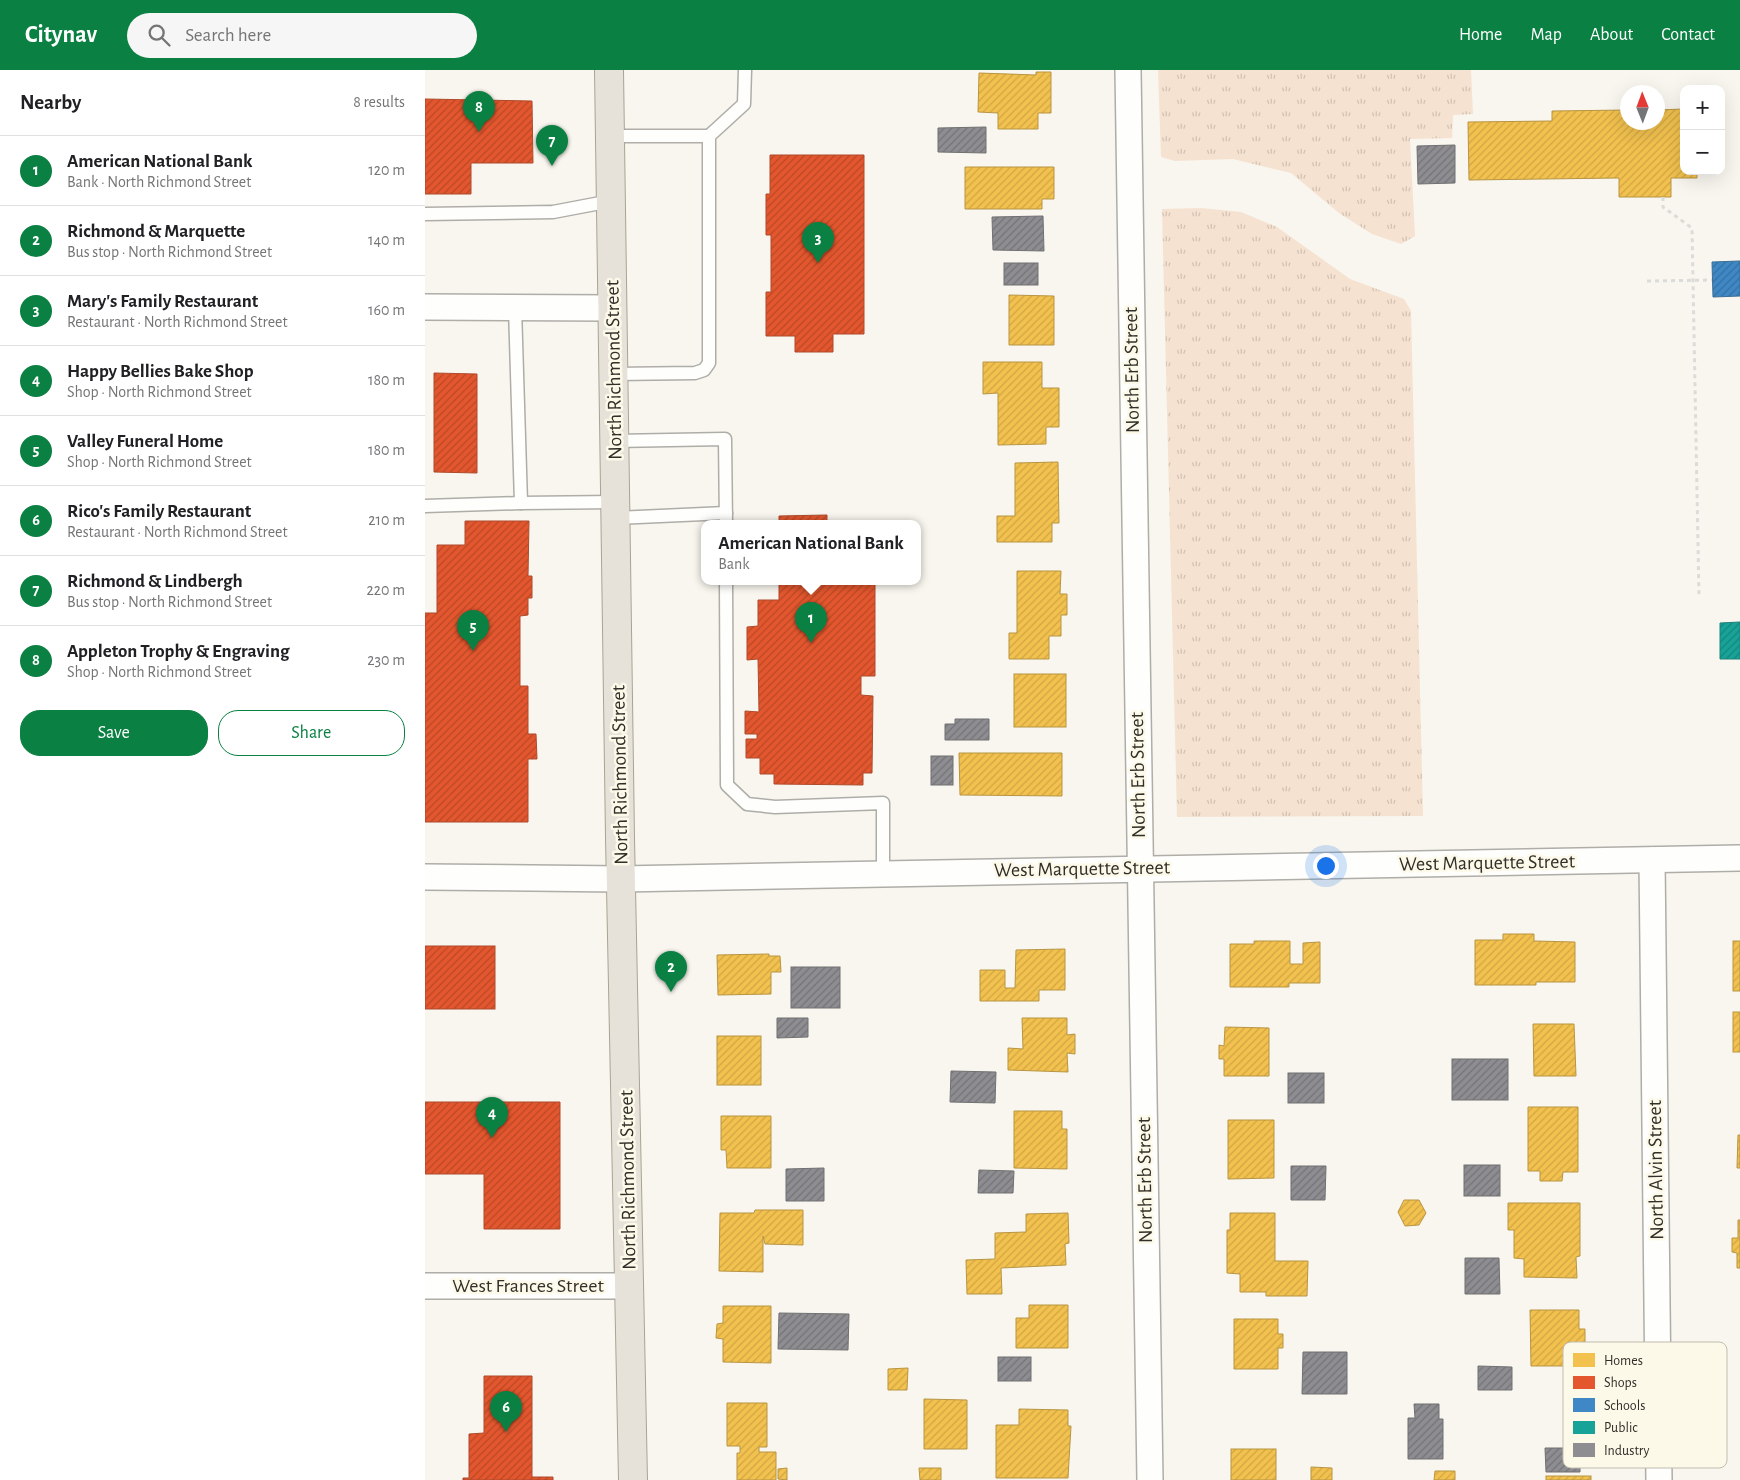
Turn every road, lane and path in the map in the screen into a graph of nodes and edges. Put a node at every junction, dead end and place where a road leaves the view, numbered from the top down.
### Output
1 (609, 70) edge
2 (745, 70) edge
3 (1128, 70) edge
4 (610, 136) junction
5 (709, 136) junction
6 (1663, 197) dead end
7 (611, 201) junction
8 (425, 214) edge
9 (1692, 280) junction
10 (1712, 280) dead end
11 (1647, 281) dead end
12 (425, 307) edge
13 (515, 308) junction
14 (613, 308) junction
15 (614, 374) junction
16 (615, 441) junction
17 (521, 503) junction
18 (425, 506) edge
19 (616, 510) junction
20 (726, 519) edge
21 (726, 585) edge
22 (1699, 597) dead end
23 (1740, 858) edge
24 (1652, 860) junction
25 (1139, 868) junction
26 (883, 874) junction
27 (425, 877) edge
28 (621, 879) junction
29 (425, 1286) edge
30 (630, 1286) junction
31 (1657, 1342) edge
32 (633, 1480) edge
33 (1150, 1480) edge

1 - 4 main road, North Richmond Street
2 - 5 lane
3 - 25 street, North Erb Street
4 - 5 lane
4 - 7 main road, North Richmond Street
5 - 15 lane
6 - 9 path
7 - 8 lane
7 - 14 main road, North Richmond Street
9 - 10 path
9 - 11 path
9 - 22 path
12 - 13 street
13 - 14 street
13 - 17 lane
14 - 15 main road, North Richmond Street
15 - 16 main road, North Richmond Street
16 - 19 main road, North Richmond Street
16 - 20 lane
17 - 18 lane
17 - 19 lane
19 - 20 lane
19 - 28 main road, North Richmond Street
21 - 26 lane
23 - 24 street, West Marquette Street
24 - 25 street, West Marquette Street
24 - 31 street, North Alvin Street
25 - 26 street, West Marquette Street
25 - 33 street, North Erb Street
26 - 28 street, West Marquette Street
27 - 28 street, West Marquette Street
28 - 30 main road, North Richmond Street
29 - 30 street, West Frances Street
30 - 32 main road, North Richmond Street

